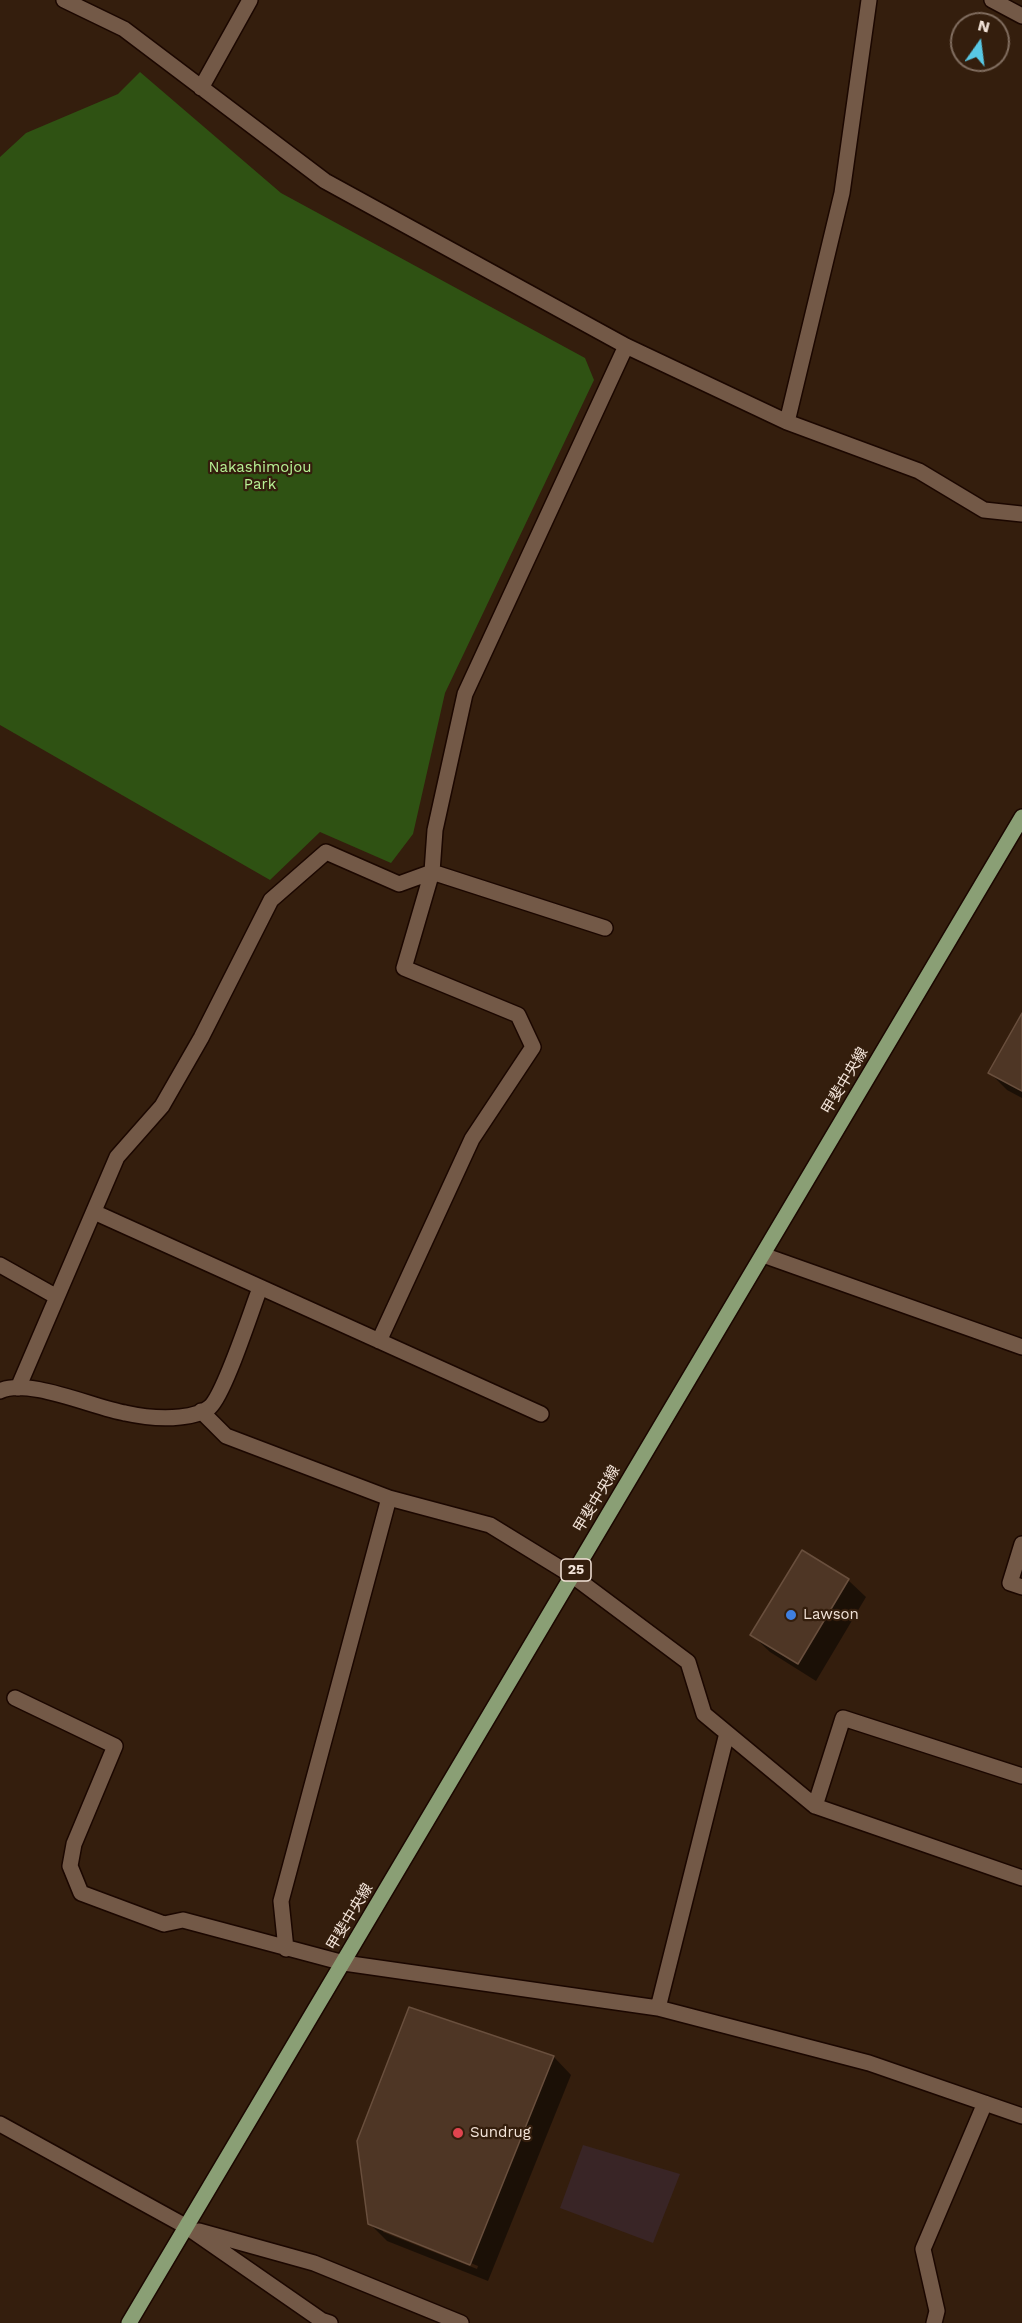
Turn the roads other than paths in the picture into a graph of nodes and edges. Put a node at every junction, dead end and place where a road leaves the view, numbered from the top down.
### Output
1 (64, 0) edge
2 (250, 0) edge
3 (869, 0) edge
4 (992, 0) edge
5 (1022, 16) edge
6 (201, 88) junction
7 (626, 346) junction
8 (787, 422) junction
9 (1022, 514) edge
10 (1022, 817) edge
11 (432, 872) junction
12 (605, 928) dead end
13 (94, 1212) junction
14 (763, 1255) junction
15 (0, 1265) edge
16 (260, 1288) junction
17 (57, 1297) junction
18 (379, 1341) junction
19 (1022, 1347) edge
20 (6, 1388) edge
21 (201, 1411) junction
22 (541, 1414) dead end
23 (389, 1498) junction
24 (1022, 1544) edge
25 (573, 1576) junction
26 (1022, 1587) edge
27 (15, 1698) dead end
28 (727, 1733) junction
29 (1022, 1776) edge
30 (815, 1806) junction
31 (1022, 1878) edge
32 (286, 1949) junction
33 (344, 1963) junction
34 (658, 2008) junction
35 (985, 2103) junction
36 (1022, 2116) edge
37 (0, 2124) edge
38 (187, 2228) junction
39 (129, 2323) edge
40 (330, 2323) edge
41 (460, 2323) edge
42 (934, 2323) edge

1 - 6 street
2 - 6 street
3 - 8 street
4 - 5 street
6 - 7 street
7 - 8 street
7 - 11 street
8 - 9 street
10 - 14 main road, 甲斐中央線 / 25
11 - 12 street
11 - 13 street
11 - 18 street
13 - 16 street
13 - 17 street
14 - 19 street
14 - 25 main road, 甲斐中央線 / 25
15 - 17 street
16 - 18 street
16 - 21 street
17 - 20 street
18 - 22 street
20 - 21 street
21 - 23 street
23 - 25 street
23 - 32 street
24 - 26 street
25 - 28 street
25 - 33 main road, 甲斐中央線 / 25
27 - 32 street
28 - 30 street
28 - 34 street
29 - 30 street
30 - 31 street
32 - 33 street
33 - 34 street
33 - 38 main road, 甲斐中央線 / 25
34 - 35 street
35 - 36 street
35 - 42 street
37 - 38 street
38 - 39 main road, 甲斐中央線 / 25
38 - 40 street
38 - 41 street

